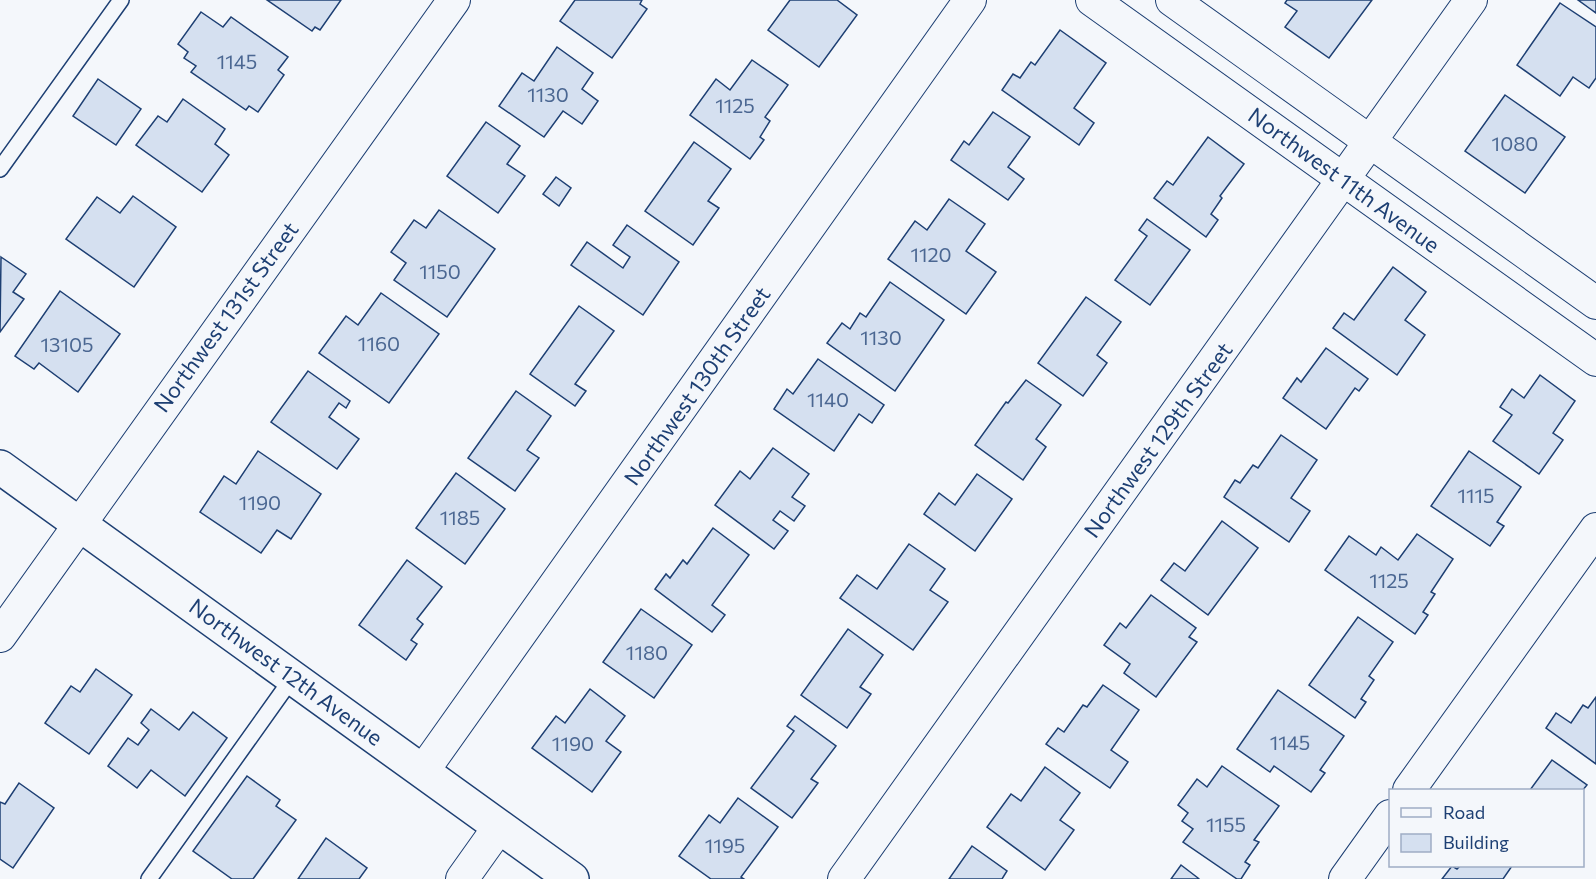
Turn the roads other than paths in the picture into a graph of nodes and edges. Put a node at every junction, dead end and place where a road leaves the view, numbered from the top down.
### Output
1 (121, 0) edge
2 (454, 0) edge
3 (969, 0) edge
4 (1092, 0) edge
5 (1172, 0) edge
6 (1471, 0) edge
7 (1370, 141) junction
8 (0, 169) edge
9 (1343, 180) junction
10 (1596, 303) edge
11 (1596, 360) edge
12 (0, 467) edge
13 (79, 523) junction
14 (1596, 529) edge
15 (0, 636) edge
16 (293, 677) junction
17 (423, 771) junction
18 (1409, 789) edge
19 (1389, 817) edge
20 (499, 827) junction
21 (149, 879) edge
22 (462, 879) edge
23 (572, 879) edge
24 (844, 879) edge
25 (1345, 879) edge

1 - 8 lane
2 - 13 street, Northwest 131st Street
3 - 17 street, Northwest 130th Street
4 - 9 street, Northwest 11th Avenue
5 - 7 street, Northwest 11th Avenue
6 - 7 street, Northwest 129th Street
7 - 9 street, Northwest 129th Street
7 - 10 street, Northwest 11th Avenue
9 - 11 street, Northwest 11th Avenue
9 - 24 street, Northwest 129th Street
12 - 13 street, Northwest 12th Avenue
13 - 15 street, Northwest 131st Street
13 - 16 street, Northwest 12th Avenue
14 - 18 street
16 - 17 street, Northwest 12th Avenue
16 - 21 lane
17 - 20 street, Northwest 12th Avenue
19 - 25 street
20 - 22 street
20 - 23 street, Northwest 12th Avenue

